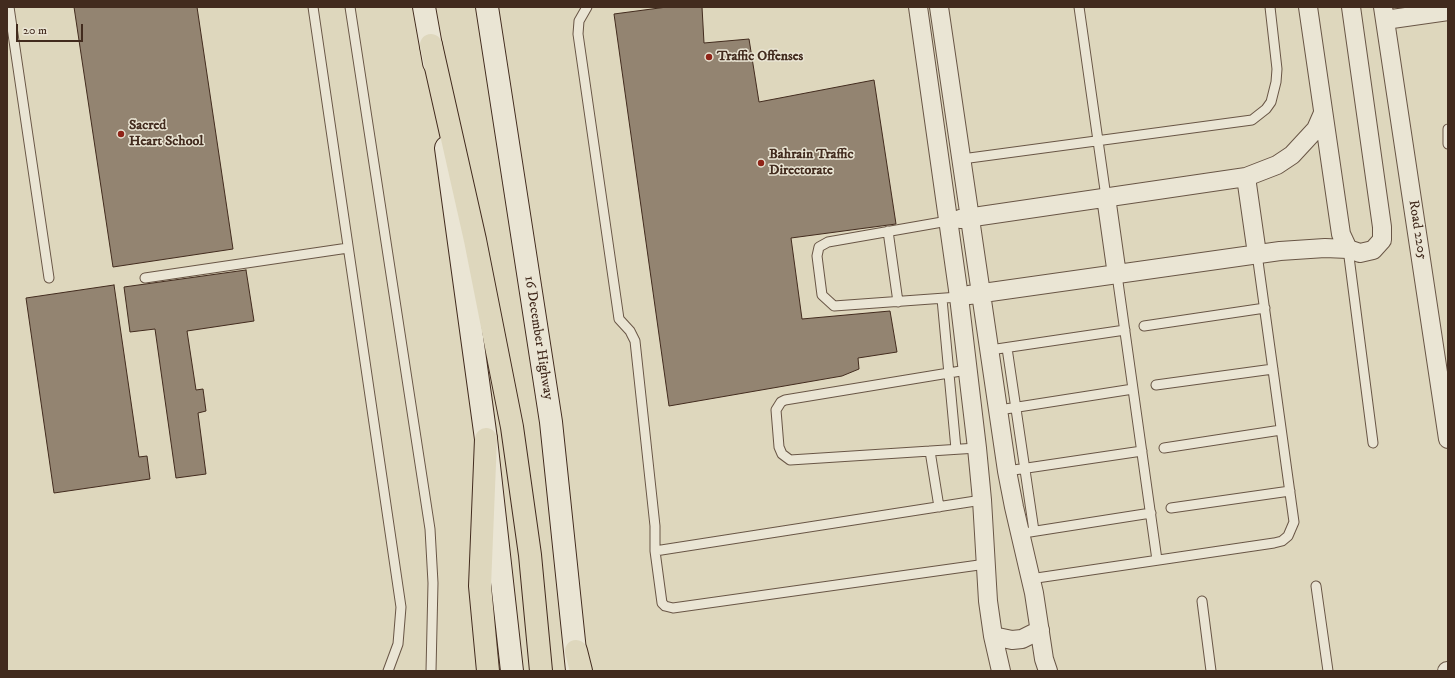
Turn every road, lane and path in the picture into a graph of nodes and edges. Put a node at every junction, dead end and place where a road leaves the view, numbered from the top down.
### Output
1 (9, 7) edge
2 (313, 7) edge
3 (350, 7) edge
4 (424, 7) edge
5 (486, 7) edge
6 (587, 7) edge
7 (918, 7) edge
8 (939, 7) edge
9 (1079, 7) edge
10 (1270, 7) edge
11 (1308, 7) edge
12 (1351, 7) edge
13 (1448, 11) edge
14 (1384, 14) edge
15 (431, 45) junction
16 (948, 67) junction
17 (927, 70) junction
18 (1323, 114) junction
19 (1448, 129) edge
20 (1098, 139) junction
21 (1448, 144) edge
22 (962, 159) junction
23 (1246, 177) junction
24 (1106, 197) junction
25 (971, 217) junction
26 (948, 221) junction
27 (888, 231) junction
28 (348, 248) junction
29 (1348, 249) junction
30 (1257, 254) junction
31 (1117, 275) junction
32 (49, 278) dead end
33 (145, 278) dead end
34 (982, 294) junction
35 (950, 298) junction
36 (898, 302) junction
37 (1265, 308) junction
38 (1144, 326) dead end
39 (1125, 330) junction
40 (998, 349) junction
41 (1273, 369) junction
42 (967, 370) junction
43 (947, 372) junction
44 (1156, 386) dead end
45 (1133, 389) junction
46 (1007, 409) junction
47 (1281, 430) junction
48 (486, 439) junction
49 (1448, 439) edge
50 (1373, 443) dead end
51 (1003, 445) junction
52 (977, 448) junction
53 (1164, 448) dead end
54 (956, 449) junction
55 (930, 451) junction
56 (1142, 451) junction
57 (1024, 468) junction
58 (1007, 471) junction
59 (1290, 491) junction
60 (982, 500) junction
61 (939, 507) junction
62 (1171, 508) dead end
63 (1151, 513) junction
64 (1027, 532) junction
65 (655, 551) junction
66 (1157, 560) junction
67 (986, 564) junction
68 (1030, 579) junction
69 (1316, 586) dead end
70 (1202, 601) dead end
71 (1040, 630) junction
72 (993, 636) junction
73 (578, 664) edge
74 (388, 671) edge
75 (431, 671) edge
76 (488, 671) edge
77 (512, 671) edge
78 (541, 671) edge
79 (1001, 671) edge
80 (1048, 671) edge
81 (1211, 671) edge
82 (1328, 671) edge

1 - 32 lane
2 - 28 lane
3 - 75 lane
4 - 15 main road
5 - 73 main road, 16 December Highway
6 - 65 lane
7 - 17 street
8 - 16 street
9 - 20 lane
10 - 20 lane
11 - 18 street
12 - 29 street
13 - 14 street, Road 2205
14 - 49 street, Road 2205
15 - 48 main road
15 - 78 main road
16 - 17 street
16 - 22 street
17 - 26 street
18 - 23 street
18 - 29 street
19 - 21 lane
20 - 22 lane
20 - 24 lane
22 - 25 street
23 - 24 street
23 - 30 street
24 - 25 street
24 - 31 street
25 - 26 street
25 - 34 street
26 - 27 lane
26 - 35 street
27 - 36 lane
27 - 36 lane
28 - 33 lane
28 - 74 lane
29 - 30 street
29 - 50 lane
30 - 31 street
30 - 37 lane
31 - 34 street
31 - 39 lane
34 - 35 street
34 - 40 street
35 - 36 lane
35 - 42 street
35 - 43 lane
37 - 38 lane
37 - 41 lane
39 - 40 lane
39 - 45 lane
40 - 46 street
41 - 44 lane
41 - 47 lane
42 - 43 lane
42 - 52 street
43 - 54 lane
43 - 55 lane
45 - 46 lane
45 - 56 lane
46 - 51 street
46 - 57 lane
47 - 53 lane
47 - 59 lane
48 - 76 main road
48 - 77 main road
51 - 52 street
51 - 58 street
52 - 54 lane
52 - 60 street
54 - 55 lane
55 - 61 lane
56 - 57 lane
56 - 63 lane
57 - 58 lane
57 - 64 lane
58 - 64 street
59 - 62 lane
59 - 66 lane
60 - 61 lane
60 - 67 street
61 - 65 lane
63 - 64 lane
63 - 66 lane
64 - 68 street
65 - 67 lane
66 - 68 lane
67 - 72 street
68 - 71 street
69 - 82 lane
70 - 81 lane
71 - 72 street
71 - 80 street
72 - 79 street

